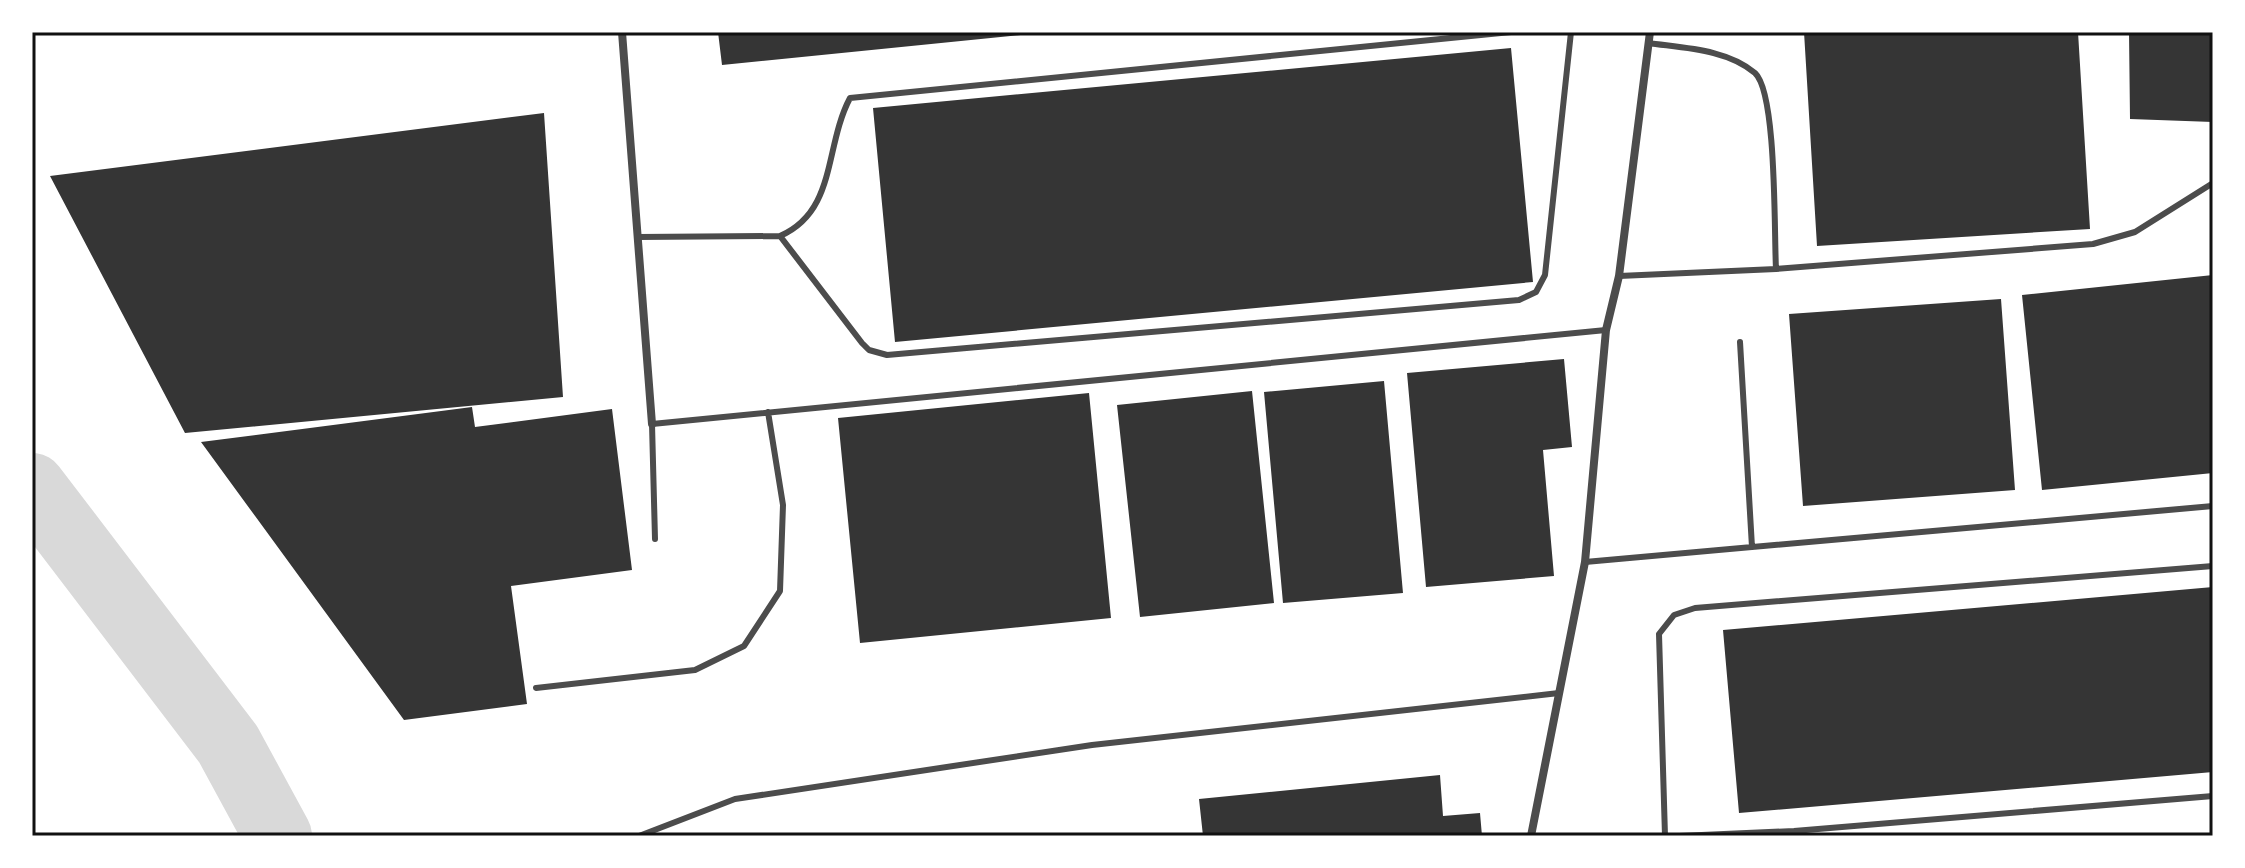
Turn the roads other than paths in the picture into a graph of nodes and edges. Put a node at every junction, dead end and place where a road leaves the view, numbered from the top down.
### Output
1 (622, 32) edge
2 (1511, 32) edge
3 (1571, 32) edge
4 (1650, 32) edge
5 (1648, 43) junction
6 (2213, 183) edge
7 (780, 236) junction
8 (638, 237) junction
9 (1776, 269) junction
10 (1619, 276) junction
11 (1606, 330) junction
12 (1740, 342) dead end
13 (768, 412) junction
14 (652, 424) junction
15 (2213, 506) edge
16 (655, 539) dead end
17 (1752, 547) junction
18 (1585, 562) junction
19 (2213, 566) edge
20 (536, 688) dead end
21 (1559, 693) junction
22 (2213, 796) edge
23 (639, 836) edge
24 (1531, 836) edge
25 (1665, 836) edge
26 (1679, 836) edge

1 - 8 street
2 - 7 lane
3 - 7 lane
4 - 5 street
5 - 9 lane
5 - 10 street
6 - 9 lane
7 - 8 lane
8 - 14 street
9 - 10 lane
10 - 11 street
11 - 13 lane
11 - 18 street
12 - 17 lane
13 - 14 lane
13 - 20 lane
14 - 16 lane
15 - 17 lane
17 - 18 lane
18 - 21 street
19 - 25 lane
21 - 23 lane
21 - 24 street
22 - 26 lane

